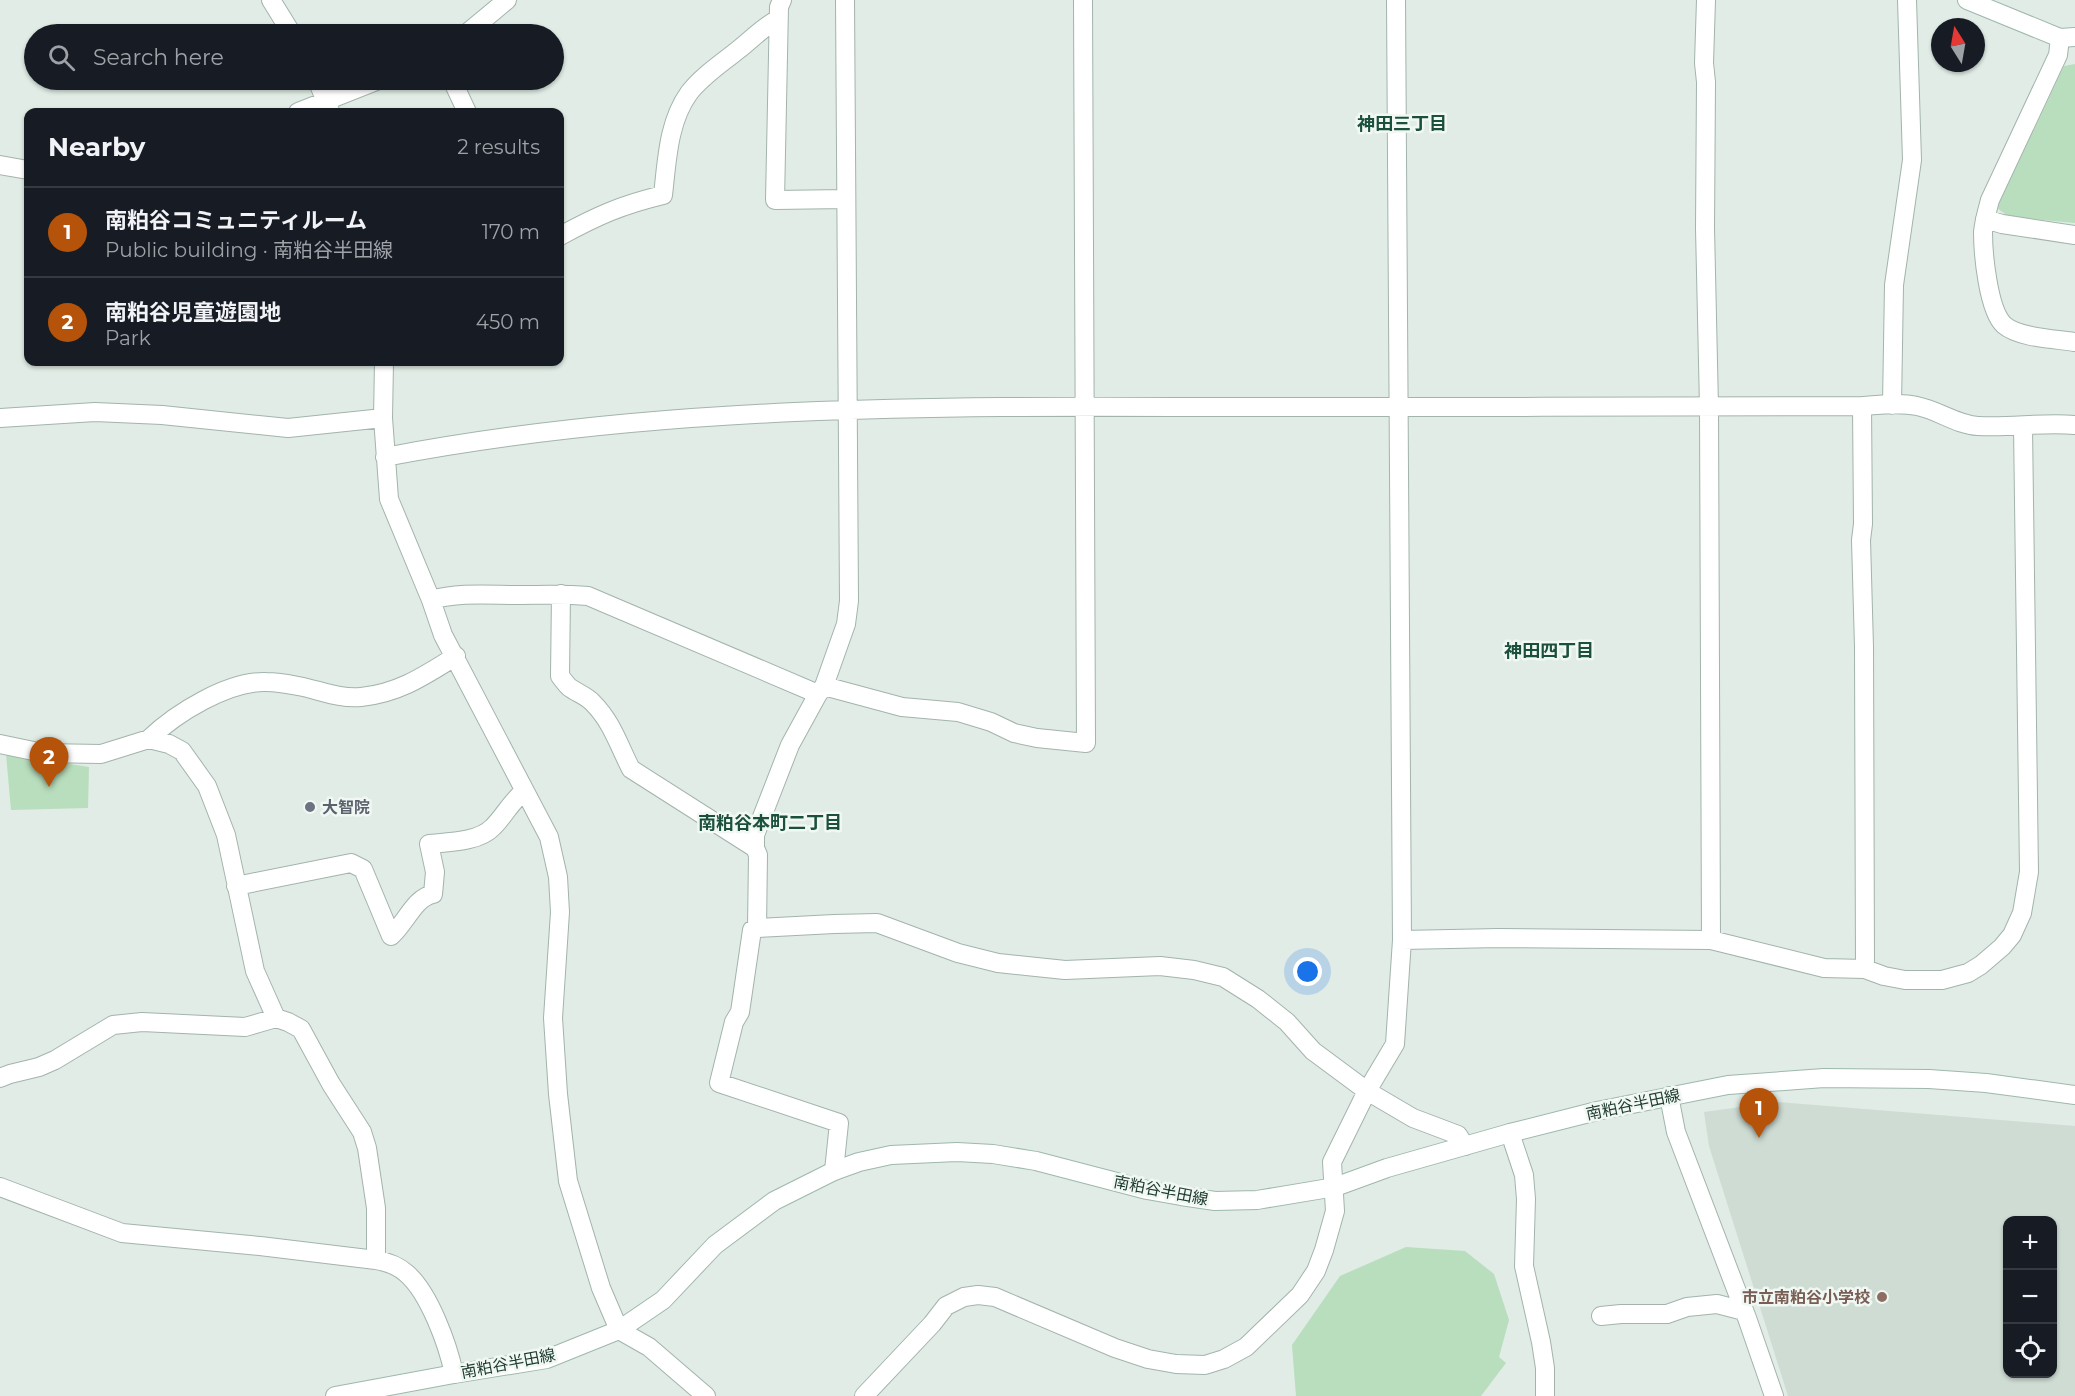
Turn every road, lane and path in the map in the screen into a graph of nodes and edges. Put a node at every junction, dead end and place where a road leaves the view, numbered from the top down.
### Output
1 (271, 0) edge
2 (507, 0) edge
3 (782, 0) edge
4 (845, 0) edge
5 (1083, 0) edge
6 (1396, 0) edge
7 (1706, 0) edge
8 (1907, 0) edge
9 (1966, 0) edge
10 (778, 19) junction
11 (286, 24) edge
12 (478, 24) edge
13 (2068, 37) edge
14 (321, 90) edge
15 (360, 90) edge
16 (457, 90) edge
17 (328, 107) edge
18 (465, 108) edge
19 (0, 165) edge
20 (24, 169) edge
21 (845, 199) junction
22 (1984, 219) junction
23 (564, 234) edge
24 (2075, 235) edge
25 (2075, 342) edge
26 (384, 366) edge
27 (1892, 405) junction
28 (1085, 406) junction
29 (1862, 406) junction
30 (1709, 407) junction
31 (1397, 408) junction
32 (848, 410) junction
33 (0, 418) edge
34 (383, 418) junction
35 (2075, 424) edge
36 (2023, 427) junction
37 (385, 457) junction
38 (561, 594) junction
39 (431, 600) junction
40 (456, 656) junction
41 (821, 690) junction
42 (149, 739) junction
43 (0, 744) edge
44 (524, 791) junction
45 (755, 848) junction
46 (236, 886) junction
47 (757, 928) junction
48 (1402, 940) junction
49 (1711, 940) junction
50 (1865, 969) junction
51 (276, 1018) junction
52 (0, 1078) edge
53 (1367, 1091) junction
54 (2075, 1095) edge
55 (1669, 1096) junction
56 (1510, 1133) junction
57 (1465, 1146) junction
58 (834, 1171) junction
59 (0, 1187) edge
60 (1335, 1187) junction
61 (376, 1260) junction
62 (1744, 1311) junction
63 (1601, 1316) dead end
64 (619, 1330) junction
65 (454, 1374) junction
66 (336, 1396) edge
67 (706, 1396) edge
68 (864, 1396) edge
69 (1545, 1396) edge
70 (1774, 1396) edge

1 - 11 street
2 - 12 street
3 - 10 street
4 - 21 street
5 - 28 street
6 - 31 street
7 - 30 street
8 - 27 street
9 - 13 street
10 - 21 street
10 - 23 street
13 - 22 street
14 - 17 street
15 - 17 street
16 - 18 street
19 - 20 street
21 - 32 street
22 - 24 street
22 - 25 street
26 - 34 street
27 - 29 street
27 - 36 street
28 - 31 street
28 - 32 street
28 - 41 street
29 - 30 street
29 - 50 street
30 - 31 street
30 - 49 street
31 - 48 street
32 - 37 street
32 - 41 street
33 - 34 street
34 - 37 street
35 - 36 street
36 - 50 street
37 - 39 street
38 - 39 street
38 - 41 street
38 - 45 street
39 - 40 street
40 - 42 street
40 - 44 street
41 - 45 street
42 - 43 street
42 - 46 street
44 - 46 street
44 - 64 street
45 - 47 street
46 - 51 street
47 - 53 street
47 - 58 street
48 - 49 street
48 - 53 street
49 - 50 street
51 - 52 street
51 - 61 street
53 - 57 street
53 - 60 street
54 - 55 street, 南粕谷半田線
55 - 56 street, 南粕谷半田線
55 - 62 street
56 - 57 street, 南粕谷半田線
56 - 69 street
57 - 60 street, 南粕谷半田線
58 - 60 street, 南粕谷半田線
58 - 64 street, 南粕谷半田線
59 - 61 street
60 - 68 street
61 - 65 street
62 - 63 street
62 - 70 street
64 - 65 street, 南粕谷半田線
64 - 67 street
65 - 66 street, 南粕谷半田線

